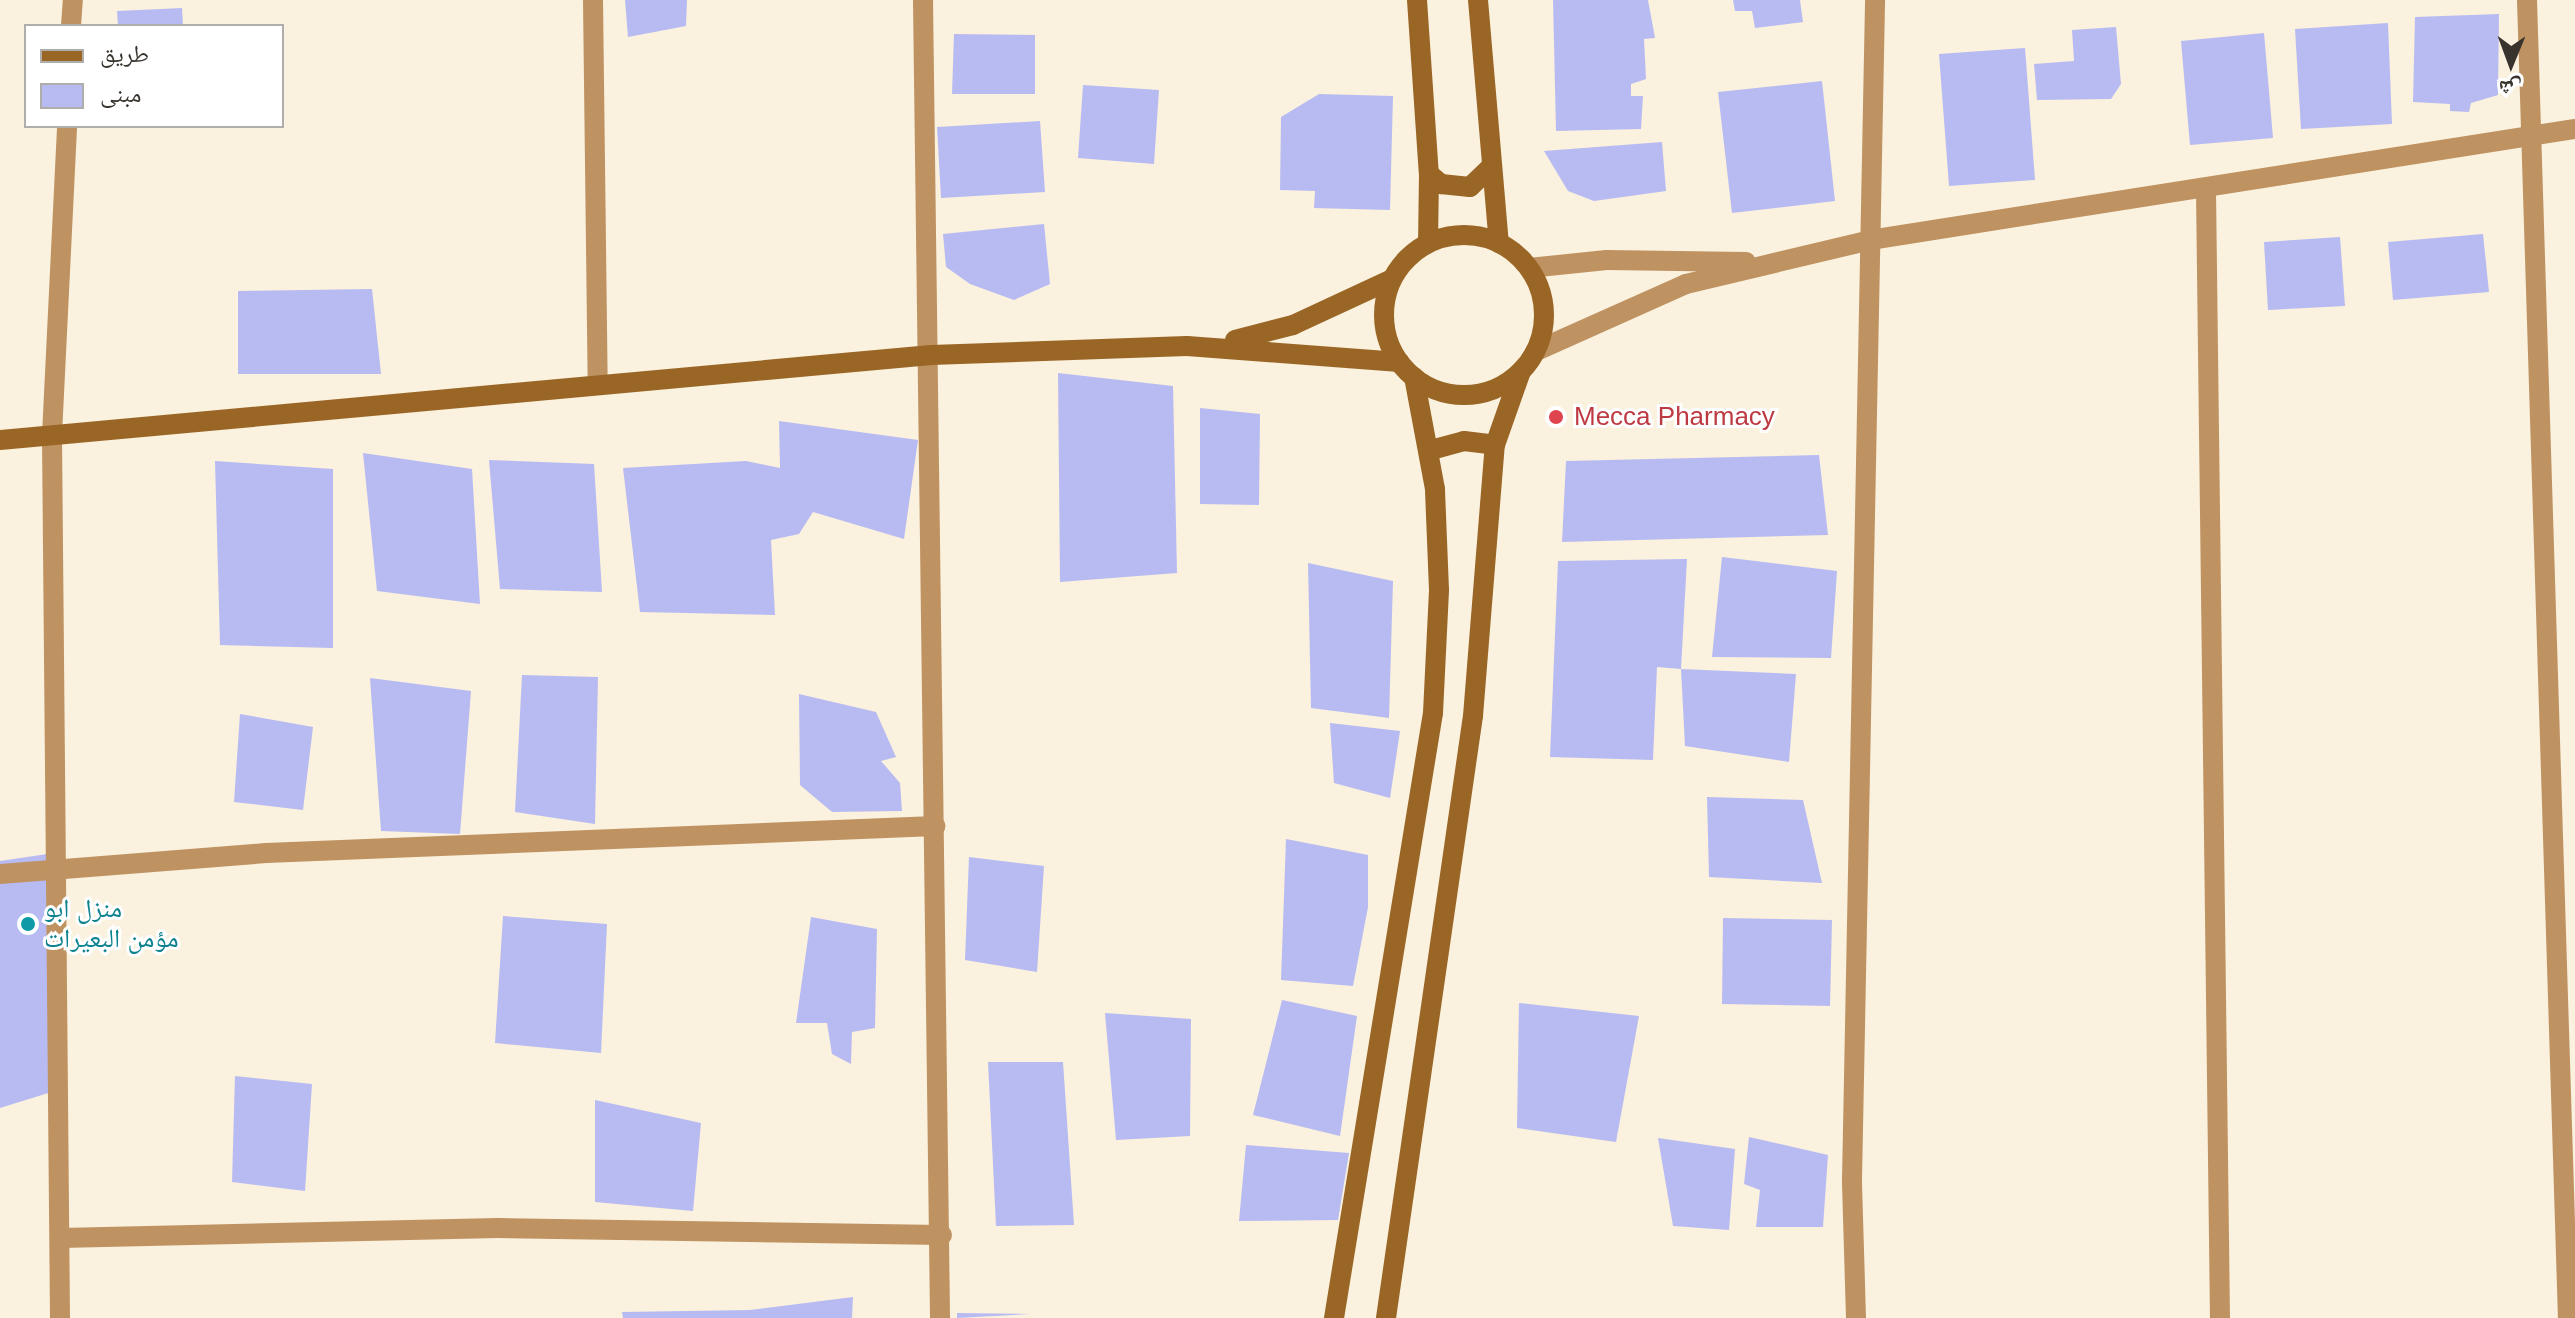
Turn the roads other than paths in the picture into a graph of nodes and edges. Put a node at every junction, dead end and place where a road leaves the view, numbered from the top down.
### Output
1 (73, 0) edge
2 (593, 0) edge
3 (923, 0) edge
4 (1417, 0) edge
5 (1478, 0) edge
6 (1875, 0) edge
7 (2527, 0) edge
8 (71, 24) edge
9 (67, 128) edge
10 (2575, 129) edge
11 (2529, 135) junction
12 (1491, 167) junction
13 (1429, 174) junction
14 (2206, 190) junction
15 (1870, 240) junction
16 (1428, 243) junction
17 (1499, 243) junction
18 (1766, 264) junction
19 (1529, 268) junction
20 (1392, 279) junction
21 (1187, 346) junction
22 (1536, 351) junction
23 (931, 355) junction
24 (1406, 370) junction
25 (1521, 371) junction
26 (598, 385) junction
27 (52, 435) junction
28 (0, 440) edge
29 (1495, 445) junction
30 (1431, 450) junction
31 (935, 826) junction
32 (53, 867) junction
33 (0, 874) edge
34 (942, 1235) junction
35 (61, 1238) junction
36 (60, 1318) edge
37 (940, 1318) edge
38 (1334, 1318) edge
39 (1386, 1318) edge
40 (1856, 1318) edge
41 (2220, 1318) edge
42 (2568, 1318) edge

1 - 8 street
2 - 26 street
3 - 23 street
4 - 13 main road
5 - 12 main road
6 - 15 street
7 - 11 street
9 - 27 street
10 - 11 street
11 - 14 street
11 - 42 street
12 - 13 main road
12 - 17 main road
13 - 16 main road
14 - 15 street
14 - 41 street
15 - 18 street
15 - 40 street
16 - 17 main road
16 - 20 main road
17 - 19 main road
18 - 19 street
18 - 22 street
19 - 22 main road
20 - 21 main road
20 - 24 main road
21 - 23 main road
21 - 24 main road
22 - 25 main road
23 - 26 main road
23 - 31 street
24 - 25 main road
24 - 30 main road
25 - 29 main road
26 - 27 main road
27 - 28 main road
27 - 32 street
29 - 30 main road
29 - 39 main road
30 - 38 main road
31 - 32 street
31 - 34 street
32 - 33 street
32 - 35 street
34 - 35 street
34 - 37 street
35 - 36 street

